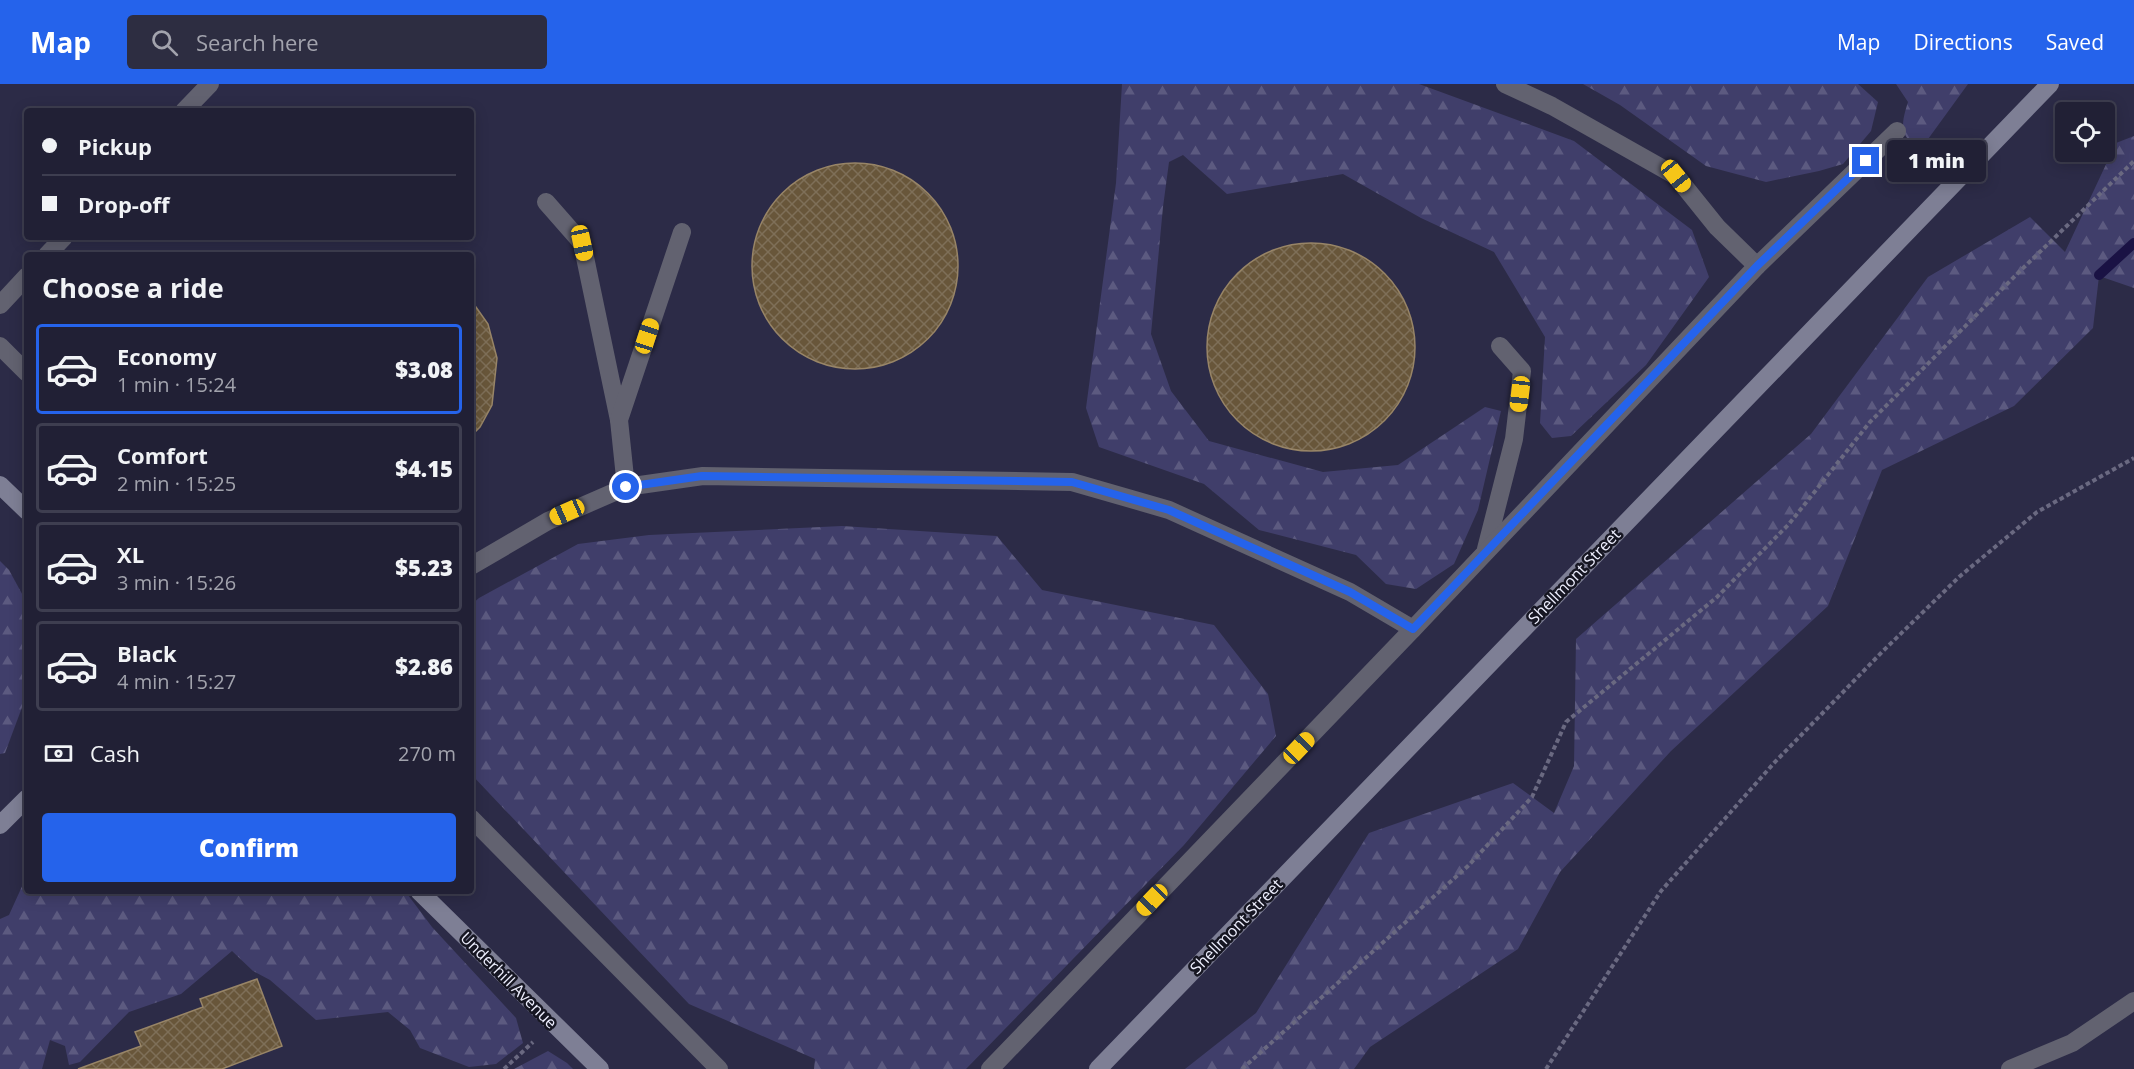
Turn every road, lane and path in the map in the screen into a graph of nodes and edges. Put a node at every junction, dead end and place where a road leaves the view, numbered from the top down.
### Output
1 (210, 84) edge
2 (1504, 84) edge
3 (2050, 84) edge
4 (187, 108) edge
5 (1897, 130) dead end
6 (2134, 161) edge
7 (546, 202) dead end
8 (682, 232) dead end
9 (61, 240) edge
10 (50, 252) edge
11 (1757, 266) junction
12 (24, 279) edge
13 (0, 305) edge
14 (0, 346) edge
15 (1500, 346) dead end
16 (24, 370) edge
17 (619, 420) junction
18 (2134, 458) edge
19 (0, 485) edge
20 (626, 487) junction
21 (24, 508) edge
22 (1485, 551) junction
23 (474, 564) edge
24 (1413, 629) junction
25 (24, 793) edge
26 (24, 801) edge
27 (14, 811) junction
28 (474, 821) edge
29 (0, 825) edge
30 (422, 894) edge
31 (2134, 1001) edge
32 (553, 1023) junction
33 (504, 1069) edge
34 (600, 1069) edge
35 (719, 1069) edge
36 (990, 1069) edge
37 (1098, 1069) edge
38 (1242, 1069) edge
39 (1546, 1069) edge
40 (2010, 1069) edge

1 - 4 lane
2 - 11 lane
3 - 37 street, Shellmont Street
5 - 11 lane
6 - 38 path
7 - 17 lane
8 - 17 lane
9 - 10 lane
11 - 22 lane
12 - 13 lane
14 - 16 lane
15 - 22 lane
17 - 20 lane
18 - 39 path
19 - 21 street
20 - 23 lane
20 - 24 lane
22 - 24 lane
24 - 36 lane
25 - 27 street
26 - 27 street
27 - 29 street
28 - 35 lane
30 - 32 street, Underhill Avenue
31 - 40 lane
32 - 33 path
32 - 34 street, Underhill Avenue

